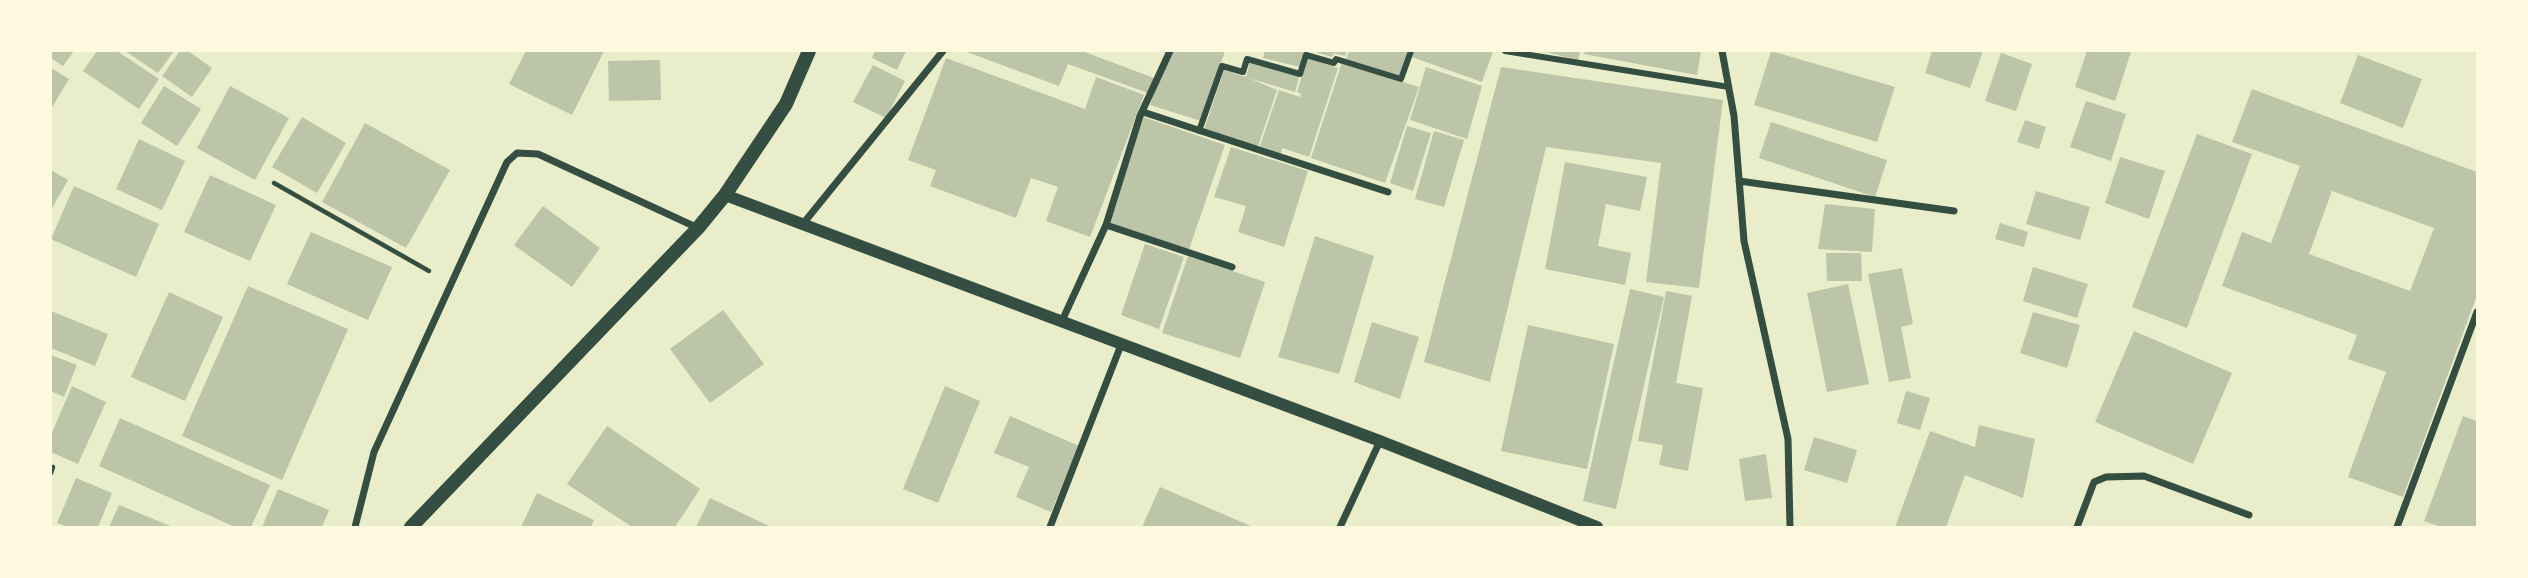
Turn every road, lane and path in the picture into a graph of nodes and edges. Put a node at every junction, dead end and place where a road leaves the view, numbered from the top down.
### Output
1 (808, 51) edge
2 (943, 51) edge
3 (1170, 51) edge
4 (1411, 51) edge
5 (1505, 51) edge
6 (1722, 51) edge
7 (1729, 88) junction
8 (1143, 112) junction
9 (1199, 131) junction
10 (1740, 181) junction
11 (274, 183) dead end
12 (1388, 192) dead end
13 (725, 195) junction
14 (1954, 211) dead end
15 (802, 225) junction
16 (1106, 226) junction
17 (698, 228) junction
18 (1232, 267) dead end
19 (451, 284) junction
20 (2477, 312) edge
21 (1061, 323) junction
22 (1121, 345) junction
23 (1380, 442) junction
24 (53, 467) dead end
25 (51, 473) edge
26 (2249, 515) dead end
27 (355, 527) edge
28 (411, 527) edge
29 (1050, 527) edge
30 (1340, 527) edge
31 (1597, 527) edge
32 (1790, 527) edge
33 (2077, 527) edge
34 (2397, 527) edge

1 - 13 main road
2 - 15 street
3 - 8 street
4 - 9 street
5 - 7 street
6 - 7 street
7 - 10 street
8 - 9 street
8 - 16 street
9 - 12 street
10 - 14 street
10 - 32 street
11 - 19 path
13 - 15 street
13 - 17 main road
15 - 21 street
16 - 18 street
16 - 21 street
17 - 19 street
17 - 28 main road
19 - 27 street
20 - 34 street
21 - 22 street
22 - 23 street
22 - 29 street
23 - 30 street
23 - 31 street
24 - 25 path
26 - 33 street

